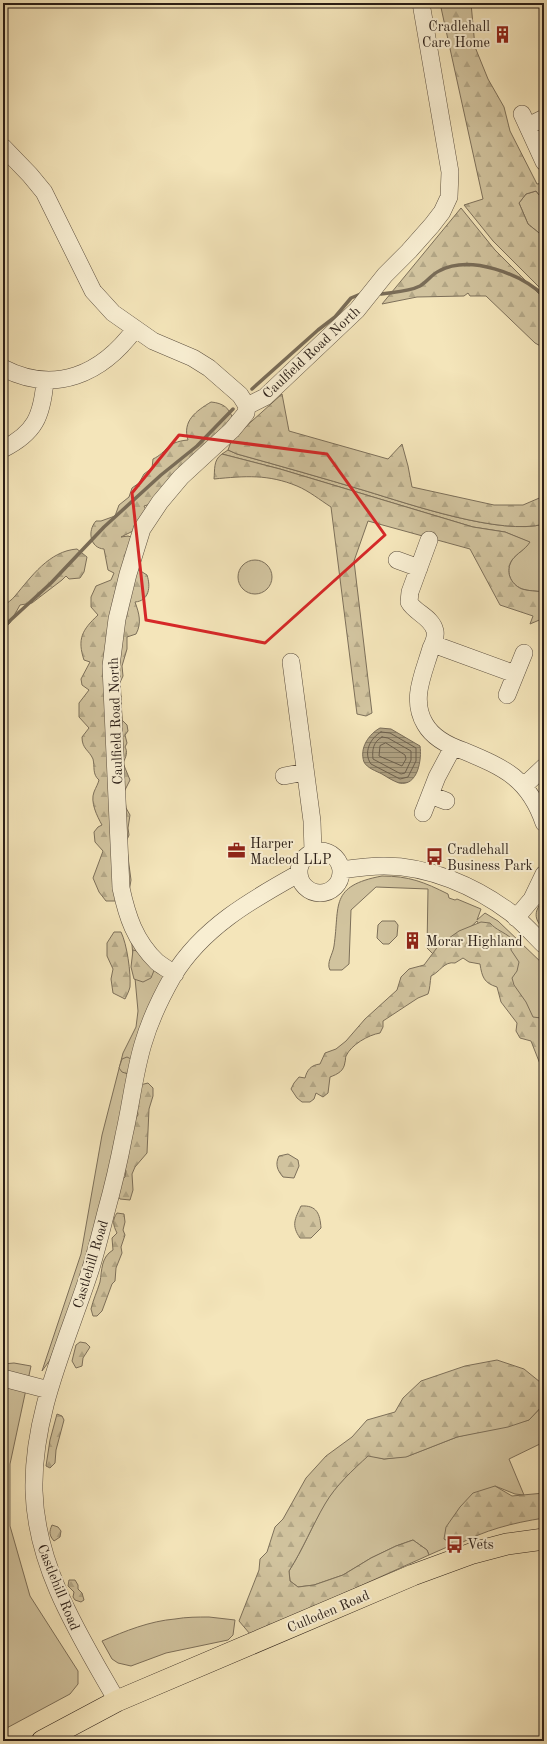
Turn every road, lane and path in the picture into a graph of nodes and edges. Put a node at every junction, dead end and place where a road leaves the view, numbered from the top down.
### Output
1 (421, 3) edge
2 (544, 118) edge
3 (3, 147) edge
4 (544, 162) edge
5 (135, 330) junction
6 (3, 368) edge
7 (44, 381) junction
8 (247, 406) junction
9 (3, 450) edge
10 (429, 540) dead end
11 (397, 560) dead end
12 (419, 568) junction
13 (433, 644) junction
14 (524, 653) dead end
15 (291, 662) dead end
16 (515, 674) junction
17 (507, 695) dead end
18 (453, 747) junction
19 (544, 767) edge
20 (305, 772) junction
21 (284, 776) dead end
22 (524, 786) junction
23 (430, 795) junction
24 (446, 801) dead end
25 (423, 813) dead end
26 (544, 823) edge
27 (313, 851) junction
28 (341, 870) junction
29 (298, 874) junction
30 (544, 874) edge
31 (516, 918) junction
32 (544, 945) edge
33 (175, 974) junction
34 (3, 1378) edge
35 (50, 1390) junction
36 (544, 1539) edge
37 (117, 1701) junction
38 (42, 1741) edge

1 - 8 street, Caulfield Road North
2 - 4 street
3 - 5 street
5 - 7 street
5 - 8 street
6 - 7 street
7 - 9 street
8 - 33 street, Caulfield Road North
10 - 12 street
11 - 12 street
12 - 13 street
13 - 16 street
13 - 18 street
14 - 16 street
15 - 20 street
16 - 17 street
18 - 22 street
18 - 23 street
19 - 22 street
20 - 21 street
20 - 27 street
22 - 26 street
23 - 24 street
23 - 25 street
27 - 28 street
27 - 29 street
28 - 29 street
28 - 31 street
29 - 33 street, Castlehill Road
30 - 31 street
31 - 32 street
33 - 35 street, Castlehill Road
34 - 35 street
35 - 37 street, Castlehill Road
36 - 37 main road, Culloden Road
37 - 38 main road, Culloden Road

